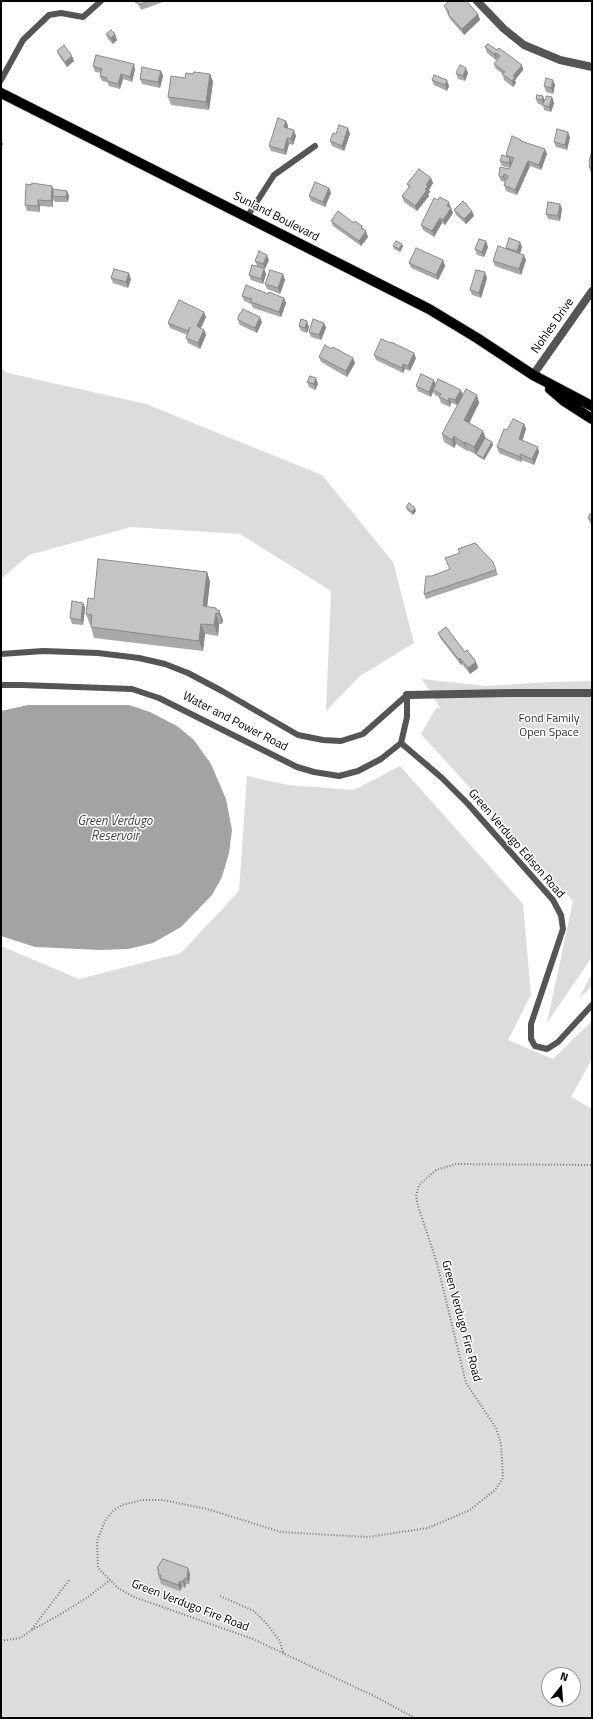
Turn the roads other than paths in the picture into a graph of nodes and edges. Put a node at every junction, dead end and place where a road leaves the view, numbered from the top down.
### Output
1 (101, 1) edge
2 (477, 1) edge
3 (592, 67) edge
4 (1, 80) edge
5 (1, 93) edge
6 (315, 146) dead end
7 (247, 217) junction
8 (592, 291) edge
9 (534, 375) junction
10 (592, 406) edge
11 (592, 419) edge
12 (1, 654) edge
13 (1, 685) edge
14 (592, 693) edge
15 (407, 695) junction
16 (401, 743) junction
17 (592, 1005) edge

1 - 4 lane
2 - 3 street
5 - 7 main road, Sunland Boulevard
6 - 7 lane
7 - 9 main road, Sunland Boulevard
8 - 9 street, Nohles Drive
9 - 10 main road, Sunland Boulevard
9 - 11 main road, Sunland Boulevard
12 - 15 lane, Water and Power Road
13 - 16 lane, Water and Power Road
14 - 15 street
15 - 16 lane
16 - 17 lane, Green Verdugo Edison Road

